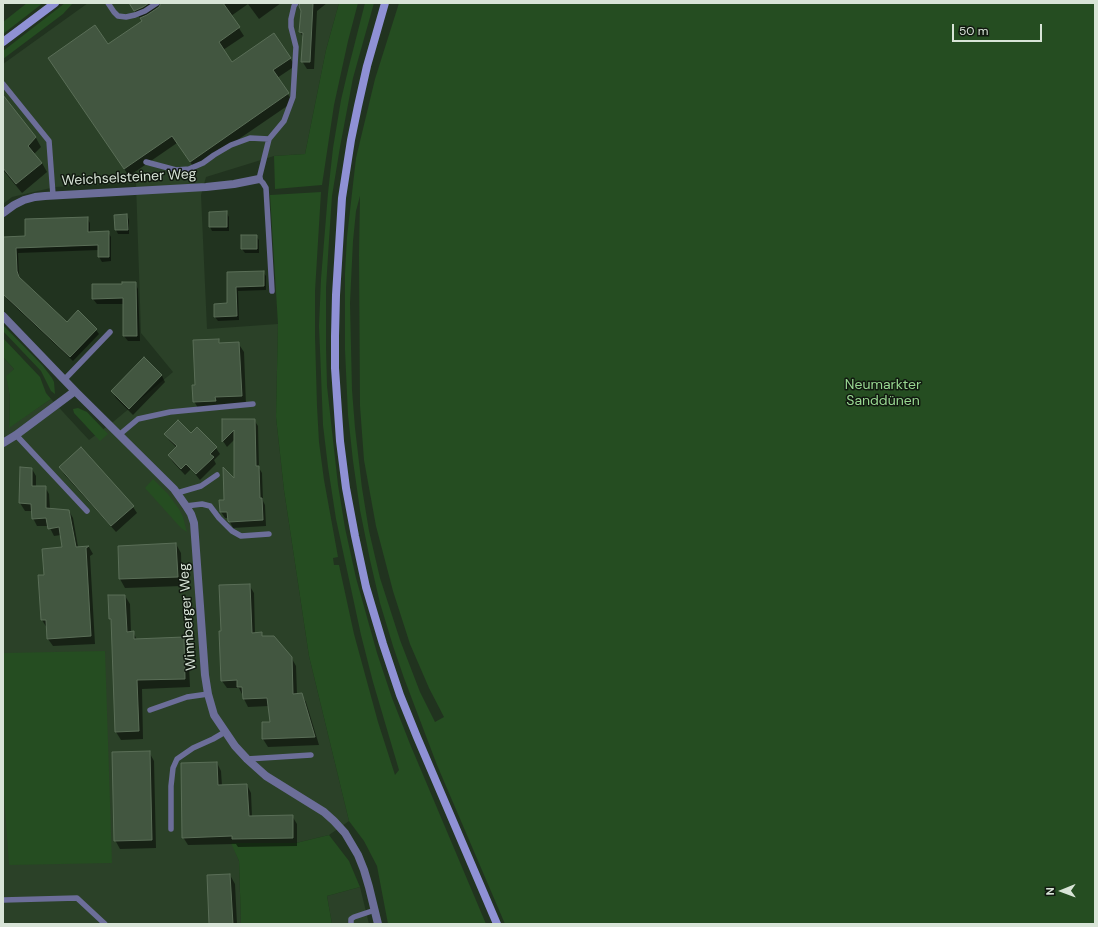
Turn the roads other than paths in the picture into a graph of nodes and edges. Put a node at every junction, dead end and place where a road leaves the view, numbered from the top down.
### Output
1 (55, 3) edge
2 (108, 3) edge
3 (157, 3) edge
4 (296, 3) edge
5 (385, 3) edge
6 (3, 42) edge
7 (3, 84) edge
8 (269, 139) junction
9 (146, 162) dead end
10 (259, 179) junction
11 (53, 195) junction
12 (3, 213) edge
13 (272, 291) dead end
14 (3, 316) edge
15 (110, 332) dead end
16 (64, 380) junction
17 (75, 392) junction
18 (253, 404) dead end
19 (16, 435) junction
20 (119, 435) junction
21 (3, 443) edge
22 (217, 475) dead end
23 (177, 493) junction
24 (186, 506) junction
25 (87, 511) dead end
26 (269, 534) dead end
27 (208, 694) junction
28 (150, 710) dead end
29 (225, 732) junction
30 (311, 755) dead end
31 (247, 760) junction
32 (171, 829) dead end
33 (3, 900) edge
34 (375, 910) junction
35 (105, 924) edge
36 (351, 924) edge
37 (378, 924) edge
38 (497, 924) edge

1 - 6 main road
2 - 3 lane
4 - 8 lane
5 - 38 main road
7 - 11 lane
8 - 9 lane
8 - 10 lane
10 - 11 street, Weichselsteiner Weg
10 - 13 lane
11 - 12 street, Weichselsteiner Weg
14 - 16 street, Winnberger Weg
15 - 16 lane
16 - 17 street, Winnberger Weg
17 - 19 street
17 - 20 street, Winnberger Weg
18 - 20 lane
19 - 21 street
19 - 25 lane
20 - 23 street, Winnberger Weg
22 - 23 lane
23 - 24 street, Winnberger Weg
24 - 26 lane
24 - 27 street, Winnberger Weg
27 - 28 lane
27 - 29 street, Winnberger Weg
29 - 31 street, Winnberger Weg
29 - 32 lane
30 - 31 lane
31 - 34 street, Winnberger Weg
33 - 35 lane
34 - 36 lane
34 - 37 street, Winnberger Weg

